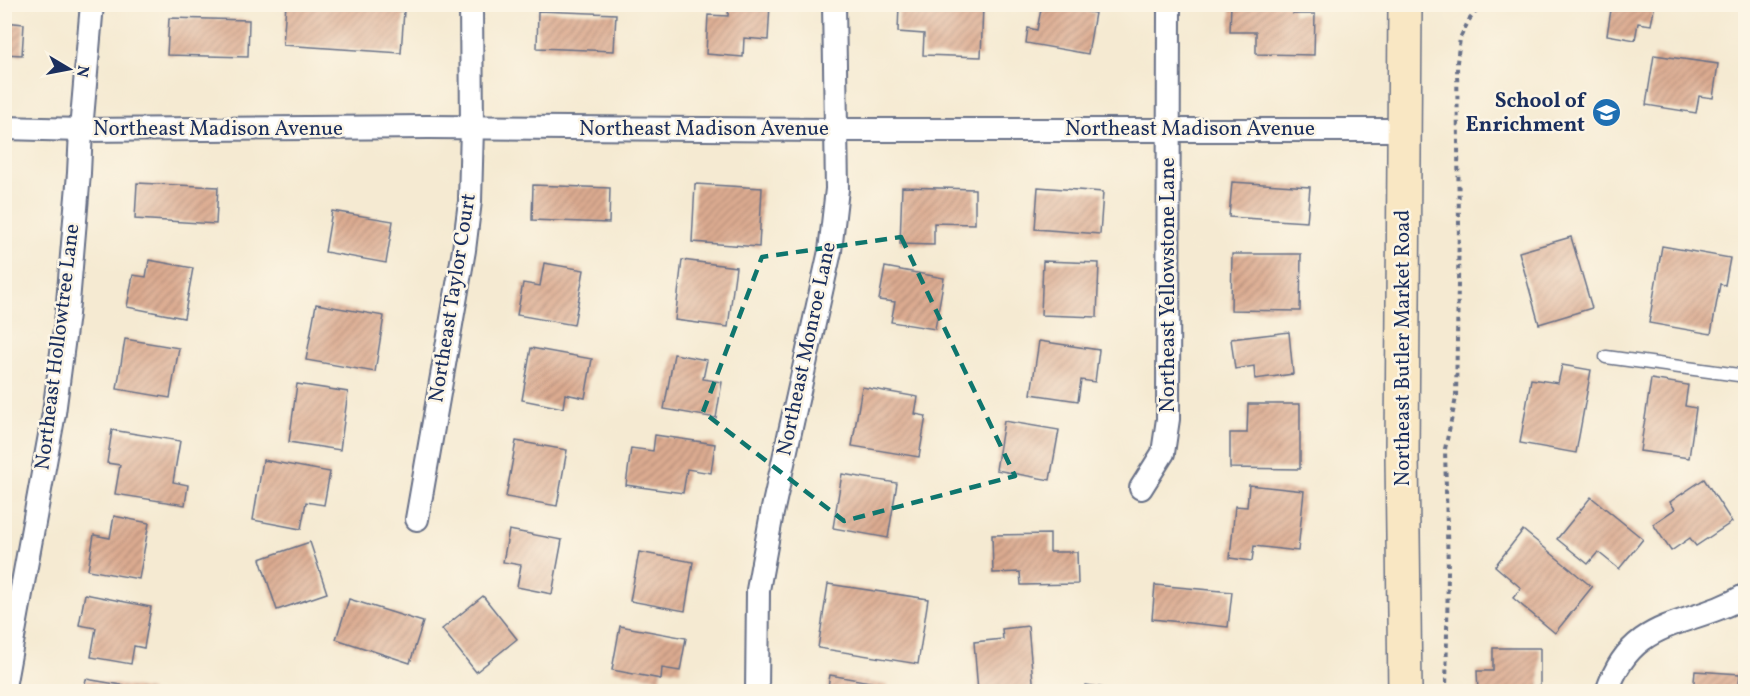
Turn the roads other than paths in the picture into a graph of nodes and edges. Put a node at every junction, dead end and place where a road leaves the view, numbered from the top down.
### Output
1 (92, 4) edge
2 (471, 4) edge
3 (834, 4) edge
4 (1169, 4) edge
5 (1405, 4) edge
6 (472, 127) junction
7 (4, 128) edge
8 (1168, 129) junction
9 (81, 130) junction
10 (835, 130) junction
11 (1404, 130) junction
12 (1606, 357) dead end
13 (1746, 375) edge
14 (1141, 488) dead end
15 (417, 519) dead end
16 (1746, 595) edge
17 (4, 687) edge
18 (757, 692) edge
19 (1404, 692) edge
20 (1607, 692) edge

1 - 9 street, Northeast Hollowtree Lane
2 - 6 street, Northeast Taylor Court
3 - 10 street, Northeast Monroe Lane
4 - 8 street, Northeast Yellowstone Lane
5 - 11 main road, Northeast Butler Market Road
6 - 9 street, Northeast Madison Avenue
6 - 10 street, Northeast Madison Avenue
6 - 15 street, Northeast Taylor Court
7 - 9 street, Northeast Madison Avenue
8 - 10 street, Northeast Madison Avenue
8 - 11 street, Northeast Madison Avenue
8 - 14 street, Northeast Yellowstone Lane
9 - 17 street, Northeast Hollowtree Lane
10 - 18 street, Northeast Monroe Lane
11 - 19 main road, Northeast Butler Market Road
12 - 13 lane
16 - 20 street

